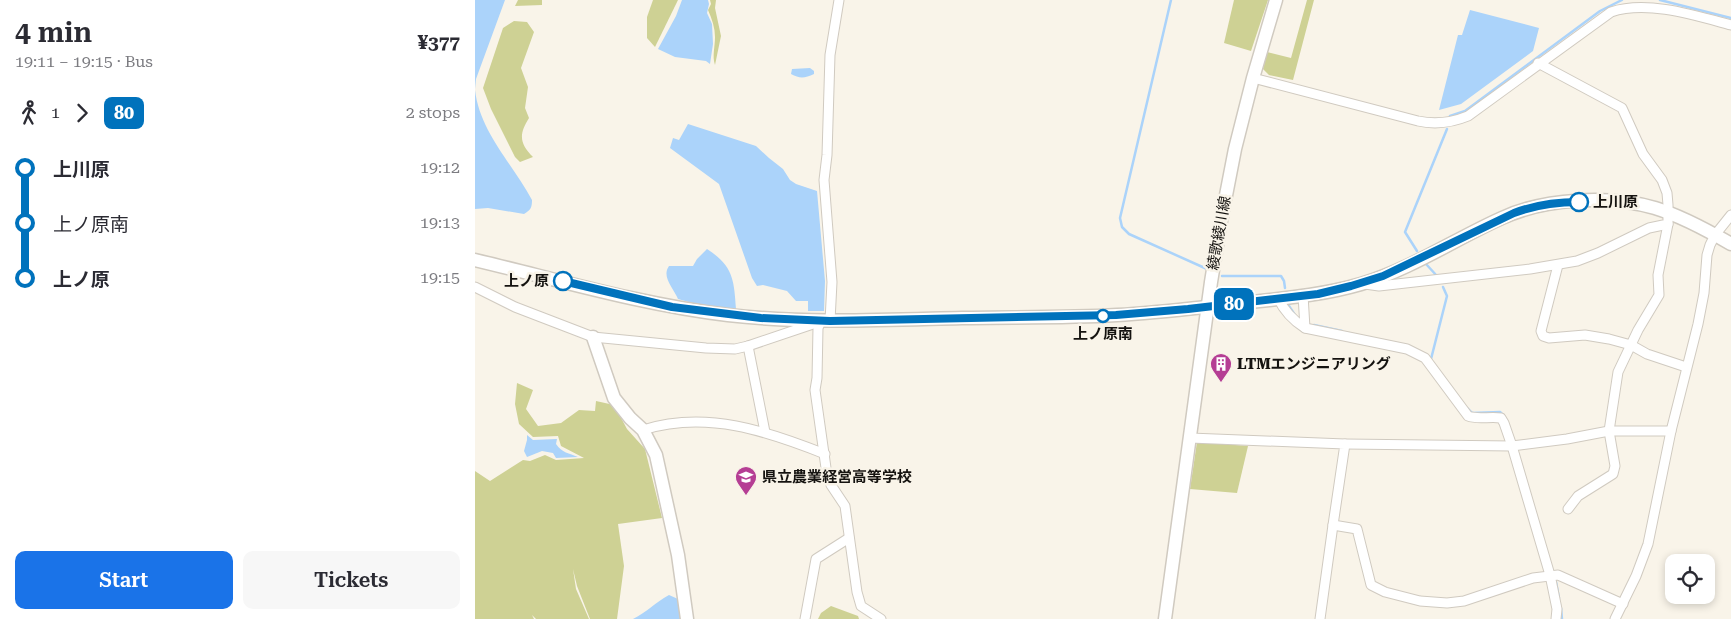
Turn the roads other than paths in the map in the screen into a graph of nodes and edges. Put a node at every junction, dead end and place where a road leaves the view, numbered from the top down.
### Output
1 (839, 0) edge
2 (1276, 0) edge
3 (1731, 25) edge
4 (1538, 64) junction
5 (1253, 78) junction
6 (1731, 215) edge
7 (1668, 218) junction
8 (1715, 235) junction
9 (1731, 244) edge
10 (475, 260) edge
11 (1559, 265) junction
12 (1362, 283) junction
13 (475, 287) edge
14 (1303, 296) junction
15 (1278, 298) junction
16 (1208, 307) junction
17 (826, 321) junction
18 (1305, 328) junction
19 (593, 337) junction
20 (748, 346) junction
21 (1631, 346) junction
22 (1686, 368) junction
23 (643, 430) junction
24 (1609, 431) junction
25 (765, 432) junction
26 (1671, 432) junction
27 (1190, 438) junction
28 (1345, 444) junction
29 (1512, 446) junction
30 (825, 454) junction
31 (1569, 509) dead end
32 (1333, 525) junction
33 (849, 538) junction
34 (1550, 575) junction
35 (1623, 604) junction
36 (687, 619) edge
37 (805, 619) edge
38 (881, 619) edge
39 (1165, 619) edge
40 (1320, 619) edge
41 (1556, 619) edge
42 (1615, 619) edge

1 - 17 street
2 - 5 main road, 綾歌綾川線
3 - 4 street
4 - 5 street
4 - 7 street
5 - 16 main road, 綾歌綾川線
6 - 8 street
7 - 8 main road
7 - 11 street
7 - 12 main road
7 - 21 street
8 - 9 main road
8 - 22 street
10 - 17 main road
11 - 12 street
11 - 21 street
12 - 14 main road
13 - 19 street
14 - 15 main road
14 - 18 street
15 - 16 main road
15 - 18 street
16 - 17 main road
16 - 27 main road, 綾歌綾川線
17 - 20 street
17 - 30 street
18 - 29 street
19 - 20 street
19 - 23 main road
20 - 25 street
21 - 22 street
21 - 24 street
22 - 26 street
23 - 25 street
23 - 36 main road
24 - 26 street
24 - 29 street
24 - 31 street
25 - 30 street
26 - 35 street
27 - 28 street
27 - 39 main road, 綾歌綾川線
28 - 29 street
28 - 32 street
29 - 34 street
30 - 33 street
32 - 34 street
32 - 40 street
33 - 37 street
33 - 38 street
34 - 35 street
34 - 41 street
35 - 42 street

